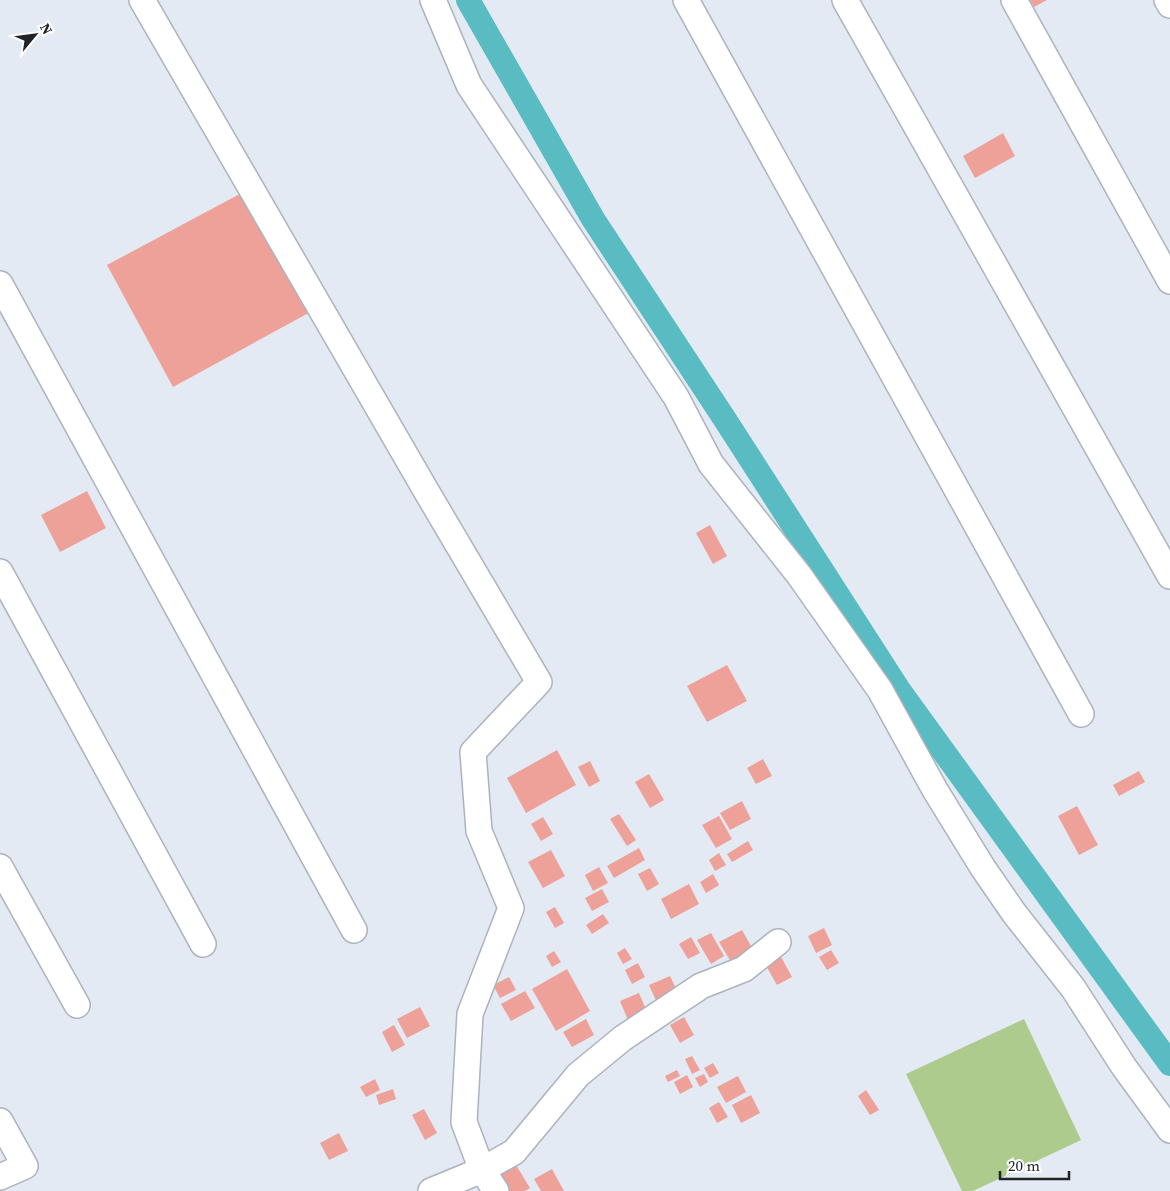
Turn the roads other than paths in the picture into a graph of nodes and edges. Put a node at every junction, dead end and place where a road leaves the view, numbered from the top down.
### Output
1 (142, 0) edge
2 (434, 0) edge
3 (686, 0) edge
4 (845, 0) edge
5 (1014, 0) edge
6 (1167, 0) edge
7 (1170, 5) edge
8 (1170, 281) edge
9 (0, 284) edge
10 (0, 572) edge
11 (1170, 576) edge
12 (1080, 714) dead end
13 (0, 867) edge
14 (354, 930) dead end
15 (778, 942) dead end
16 (203, 944) dead end
17 (77, 1005) dead end
18 (0, 1121) edge
19 (1170, 1130) edge
20 (482, 1170) junction
21 (0, 1178) edge
22 (431, 1191) edge
23 (496, 1191) edge

1 - 20 street
2 - 19 street
3 - 12 street
4 - 11 street
5 - 8 street
6 - 7 street
9 - 14 street
10 - 16 street
13 - 17 street
15 - 20 street
18 - 21 street
20 - 22 street
20 - 23 street

